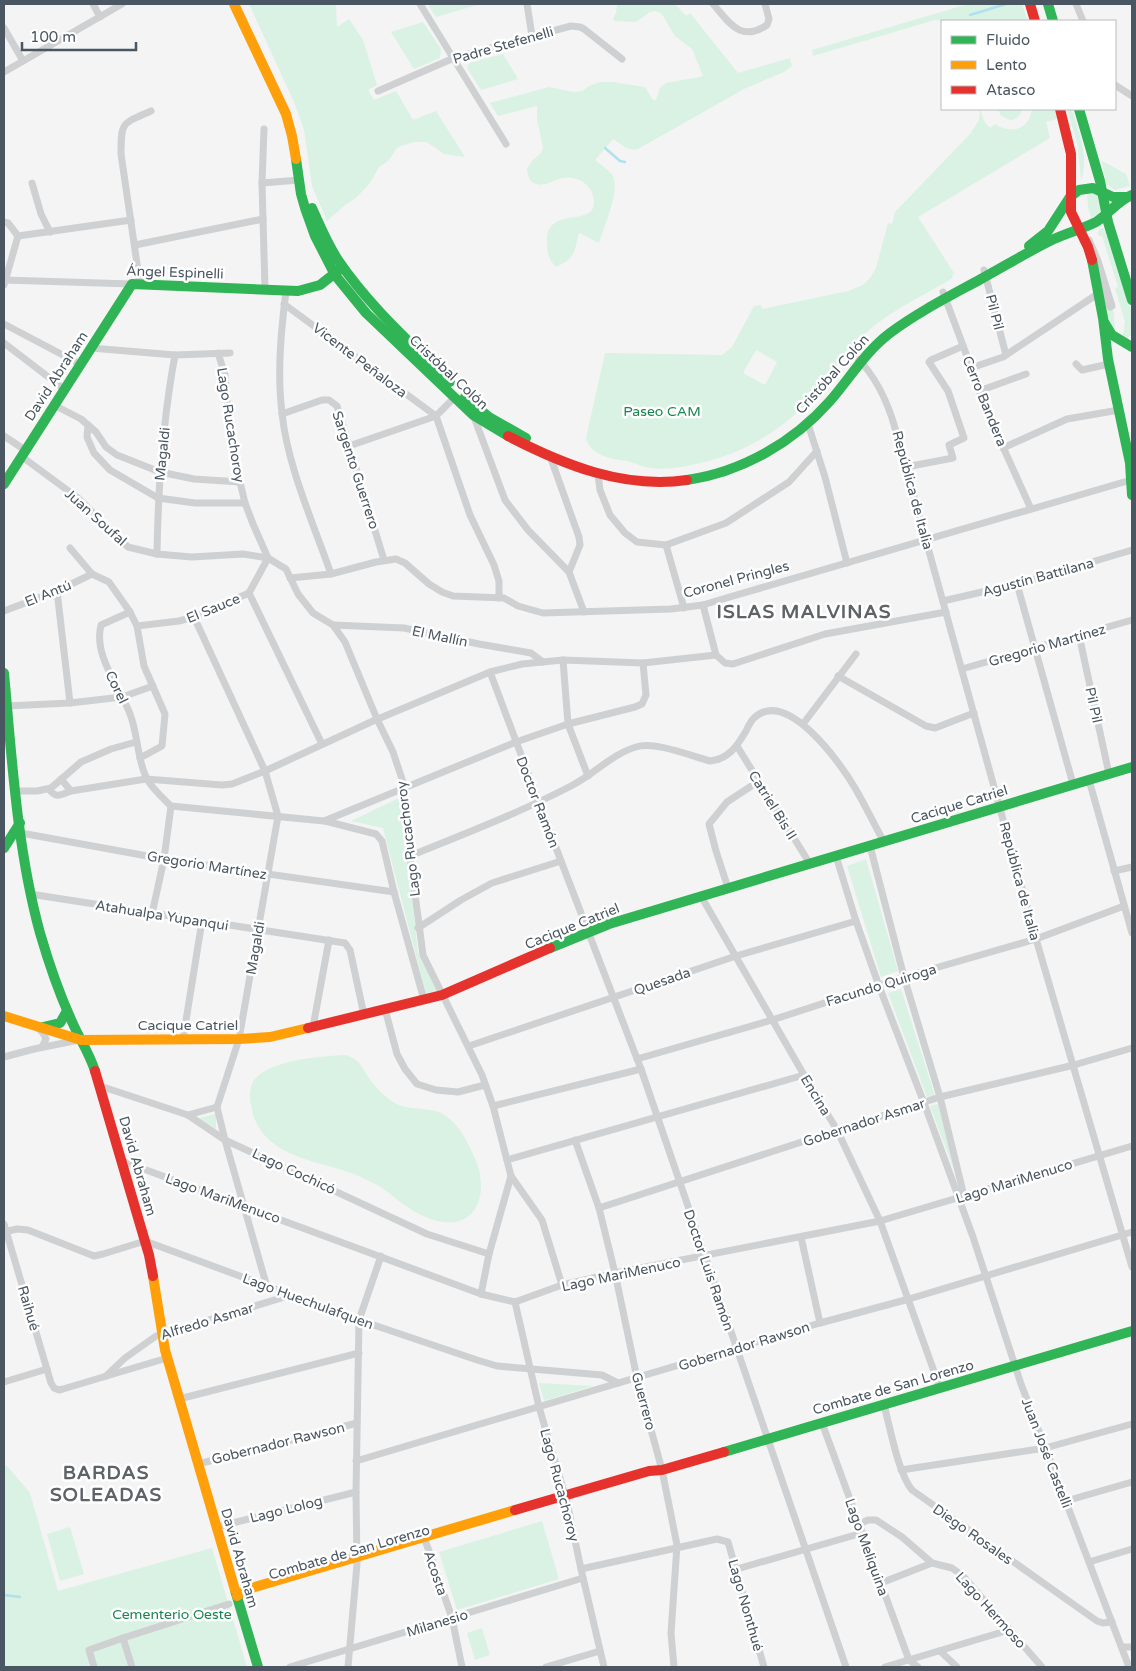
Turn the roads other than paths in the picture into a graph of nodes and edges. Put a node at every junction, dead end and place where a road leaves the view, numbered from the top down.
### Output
1 (93, 4) edge
2 (122, 4) edge
3 (234, 4) edge
4 (242, 4) edge
5 (420, 4) edge
6 (527, 4) edge
7 (713, 4) edge
8 (765, 4) edge
9 (1030, 4) edge
10 (1048, 4) edge
11 (1076, 4) edge
12 (100, 16) junction
13 (1035, 20) edge
14 (1053, 20) edge
15 (1083, 20) edge
16 (4, 28) edge
17 (532, 36) junction
18 (454, 58) junction
19 (622, 59) dead end
20 (23, 61) junction
21 (4, 72) edge
22 (1116, 86) edge
23 (378, 91) dead end
24 (1132, 96) edge
25 (1060, 110) edge
26 (1079, 110) edge
27 (151, 111) dead end
28 (264, 129) dead end
29 (506, 144) dead end
30 (298, 180) junction
31 (32, 183) dead end
32 (262, 183) junction
33 (1102, 191) junction
34 (1130, 196) edge
35 (1070, 197) junction
36 (1106, 214) junction
37 (263, 219) junction
38 (131, 220) junction
39 (4, 222) edge
40 (1074, 230) junction
41 (50, 232) junction
42 (18, 236) junction
43 (135, 245) junction
44 (1127, 267) edge
45 (339, 271) junction
46 (985, 273) junction
47 (4, 282) edge
48 (136, 284) junction
49 (265, 290) junction
50 (286, 291) junction
51 (1099, 294) junction
52 (944, 295) junction
53 (1132, 300) edge
54 (284, 304) junction
55 (1110, 307) joint
56 (1103, 318) junction
57 (4, 324) edge
58 (4, 343) edge
59 (1130, 344) edge
60 (963, 346) junction
61 (91, 348) junction
62 (218, 353) junction
63 (230, 353) dead end
64 (175, 355) junction
65 (1006, 355) junction
66 (858, 359) junction
67 (80, 364) junction
68 (1076, 364) dead end
69 (1109, 364) junction
70 (971, 368) junction
71 (1026, 374) dead end
72 (64, 389) junction
73 (979, 391) junction
74 (455, 397) junction
75 (54, 405) junction
76 (1119, 410) junction
77 (282, 414) junction
78 (473, 415) junction
79 (436, 416) junction
80 (808, 424) junction
81 (88, 425) junction
82 (4, 436) edge
83 (349, 446) junction
84 (1003, 448) junction
85 (817, 451) junction
86 (23, 453) junction
87 (550, 456) junction
88 (906, 467) junction
89 (160, 472) junction
90 (598, 474) junction
91 (1132, 480) edge
92 (240, 482) junction
93 (4, 484) edge
94 (1132, 495) edge
95 (158, 498) junction
96 (245, 502) junction
97 (1031, 509) junction
98 (926, 539) junction
99 (666, 545) junction
100 (70, 548) dead end
101 (1132, 550) edge
102 (157, 554) junction
103 (268, 558) junction
104 (384, 560) junction
105 (847, 563) junction
106 (569, 572) junction
107 (92, 574) junction
108 (331, 574) junction
109 (290, 578) junction
110 (1017, 584) junction
111 (57, 591) junction
112 (249, 593) junction
113 (499, 598) junction
114 (943, 601) junction
115 (703, 605) junction
116 (684, 608) junction
117 (4, 611) edge
118 (130, 612) junction
119 (584, 612) junction
120 (946, 612) junction
121 (194, 617) junction
122 (1132, 620) edge
123 (332, 625) junction
124 (137, 626) junction
125 (1079, 635) junction
126 (1034, 648) junction
127 (856, 654) dead end
128 (716, 655) junction
129 (562, 660) junction
130 (542, 662) junction
131 (642, 663) junction
132 (962, 669) junction
133 (490, 672) junction
134 (4, 673) edge
135 (838, 676) junction
136 (152, 686) junction
137 (122, 697) junction
138 (70, 703) junction
139 (6, 706) junction
140 (974, 713) junction
141 (377, 719) junction
142 (568, 724) junction
143 (803, 724) junction
144 (136, 742) junction
145 (516, 742) junction
146 (322, 744) junction
147 (737, 746) junction
148 (140, 758) junction
149 (1132, 767) edge
150 (265, 771) junction
151 (1109, 774) junction
152 (588, 776) junction
153 (62, 779) junction
154 (146, 779) junction
155 (1089, 780) junction
156 (759, 781) junction
157 (1073, 784) junction
158 (405, 788) junction
159 (49, 789) junction
160 (16, 791) junction
161 (71, 791) junction
162 (539, 802) junction
163 (171, 806) junction
164 (1000, 806) junction
165 (278, 816) junction
166 (324, 821) junction
167 (20, 828) junction
168 (884, 842) junction
169 (870, 846) junction
170 (4, 848) edge
171 (410, 856) junction
172 (836, 856) junction
173 (164, 859) junction
174 (561, 861) junction
175 (810, 864) junction
176 (1132, 866) edge
177 (1114, 871) junction
178 (269, 875) junction
179 (728, 888) junction
180 (394, 892) junction
181 (30, 894) junction
182 (701, 896) junction
183 (1124, 906) junction
184 (152, 914) junction
185 (202, 921) junction
186 (856, 921) junction
187 (418, 928) junction
188 (258, 930) junction
189 (587, 932) junction
190 (1132, 933) edge
191 (1036, 939) junction
192 (329, 940) junction
193 (736, 956) junction
194 (904, 977) junction
195 (879, 986) junction
196 (442, 995) junction
197 (613, 998) junction
198 (424, 1000) junction
199 (386, 1010) junction
200 (67, 1011) junction
201 (364, 1014) junction
202 (4, 1016) edge
203 (772, 1020) junction
204 (38, 1027) junction
205 (314, 1027) junction
206 (183, 1039) junction
207 (239, 1039) junction
208 (81, 1040) junction
209 (469, 1046) junction
210 (42, 1047) junction
211 (1132, 1048) edge
212 (4, 1057) edge
213 (637, 1059) junction
214 (1074, 1065) junction
215 (641, 1069) junction
216 (804, 1075) junction
217 (485, 1084) junction
218 (100, 1086) junction
219 (940, 1097) junction
220 (924, 1102) junction
221 (493, 1106) junction
222 (217, 1107) junction
223 (188, 1115) junction
224 (657, 1116) junction
225 (837, 1130) junction
226 (225, 1140) junction
227 (575, 1140) junction
228 (1132, 1146) edge
229 (1099, 1155) junction
230 (507, 1160) junction
231 (122, 1161) junction
232 (512, 1176) junction
233 (679, 1182) junction
234 (961, 1197) junction
235 (244, 1207) junction
236 (599, 1208) junction
237 (880, 1222) junction
238 (4, 1229) edge
239 (1132, 1232) edge
240 (1122, 1235) junction
241 (801, 1237) junction
242 (145, 1241) junction
243 (489, 1254) junction
244 (381, 1256) junction
245 (704, 1256) junction
246 (1132, 1267) edge
247 (615, 1273) junction
248 (986, 1276) junction
249 (562, 1286) junction
250 (267, 1287) junction
251 (481, 1294) junction
252 (291, 1295) junction
253 (909, 1299) junction
254 (515, 1302) junction
255 (359, 1320) junction
256 (820, 1323) junction
257 (1132, 1331) edge
258 (161, 1334) junction
259 (736, 1348) junction
260 (359, 1353) junction
261 (167, 1358) junction
262 (1015, 1366) junction
263 (47, 1369) junction
264 (531, 1369) junction
265 (105, 1376) junction
266 (637, 1378) junction
267 (4, 1382) edge
268 (618, 1382) junction
269 (940, 1388) junction
270 (56, 1390) joint
271 (179, 1399) junction
272 (884, 1404) junction
273 (539, 1407) junction
274 (357, 1423) junction
275 (822, 1423) junction
276 (1132, 1424) edge
277 (766, 1439) junction
278 (1045, 1448) junction
279 (356, 1461) junction
280 (198, 1464) junction
281 (662, 1470) junction
282 (901, 1470) junction
283 (1132, 1482) edge
284 (356, 1492) junction
285 (566, 1499) junction
286 (1066, 1501) junction
287 (859, 1524) junction
288 (217, 1527) junction
289 (862, 1533) junction
290 (425, 1540) junction
291 (677, 1548) junction
292 (1132, 1549) edge
293 (805, 1550) junction
294 (356, 1561) junction
295 (1089, 1562) junction
296 (932, 1563) junction
297 (581, 1569) junction
298 (737, 1569) junction
299 (583, 1578) junction
300 (881, 1583) junction
301 (237, 1596) junction
302 (229, 1604) dead end
303 (452, 1618) junction
304 (1112, 1622) junction
305 (1009, 1630) junction
306 (123, 1638) junction
307 (1122, 1647) junction
308 (1132, 1647) edge
309 (349, 1649) junction
310 (600, 1651) junction
311 (940, 1651) junction
312 (910, 1660) junction
313 (94, 1667) edge
314 (132, 1667) edge
315 (258, 1667) edge
316 (290, 1667) edge
317 (348, 1667) edge
318 (462, 1667) edge
319 (546, 1667) edge
320 (604, 1667) edge
321 (674, 1667) edge
322 (764, 1667) edge
323 (846, 1667) edge
324 (885, 1667) edge
325 (918, 1667) edge
326 (957, 1667) edge
327 (1042, 1667) edge
328 (1129, 1667) edge

1 - 12 street
2 - 12 street
3 - 30 main road
4 - 45 main road
5 - 18 street
6 - 17 street
7 - 8 street
9 - 13 main road
10 - 14 main road
11 - 15 street
12 - 20 street
16 - 20 street
17 - 18 street, Padre Stefenelli
17 - 19 street, Padre Stefenelli
18 - 23 street, Padre Stefenelli
18 - 29 street
20 - 21 street
22 - 24 street
25 - 35 main road
26 - 33 main road
27 - 38 street
28 - 32 street
30 - 32 street
30 - 45 main road
31 - 41 street
32 - 37 street
33 - 34 main road, Cristóbal Colón
33 - 35 main road, Cristóbal Colón
33 - 36 main road
34 - 36 main road, Cristóbal Colón
35 - 40 main road
35 - 46 main road, Cristóbal Colón
36 - 40 main road, Cristóbal Colón
36 - 44 main road
37 - 43 street
37 - 49 street
38 - 41 street
38 - 43 street
39 - 42 street
40 - 46 main road, Cristóbal Colón
40 - 51 main road
41 - 42 street
42 - 47 street
43 - 48 street
44 - 53 main road
45 - 50 main road, Ángel Espinelli
45 - 66 main road, Cristóbal Colón
45 - 74 main road, Cristóbal Colón
46 - 52 main road, Cristóbal Colón
46 - 65 street, Pil Pil
47 - 48 street, Ángel Espinelli
48 - 49 main road, Ángel Espinelli
48 - 61 main road, David Abraham
49 - 50 main road, Ángel Espinelli
50 - 54 street
51 - 56 main road
51 - 65 street
52 - 60 street, Cerro Bandera
52 - 66 main road, Cristóbal Colón
54 - 77 street
54 - 79 street, Vicente Peñaloza
55 - 55 street
56 - 59 main road
56 - 69 main road
57 - 67 street
58 - 72 street
60 - 70 street, Cerro Bandera
60 - 88 street
61 - 64 street
61 - 67 main road, David Abraham
62 - 63 street
62 - 64 street
62 - 92 street, Lago Rucachoroy
64 - 89 street, Magaldi
65 - 70 street
66 - 80 main road, Cristóbal Colón
66 - 88 street, República de Italia
67 - 72 main road, David Abraham
68 - 69 street
69 - 76 main road
70 - 73 street, Cerro Bandera
71 - 73 street
72 - 75 main road, David Abraham
73 - 84 street, Cerro Bandera
74 - 78 main road, Cristóbal Colón
74 - 79 street
75 - 81 street
75 - 86 main road, David Abraham
76 - 84 street
76 - 91 main road
77 - 83 street, Sargento Guerrero
77 - 108 street
78 - 87 main road, Cristóbal Colón
78 - 106 street
79 - 83 street
79 - 113 street
80 - 85 street
80 - 90 main road, Cristóbal Colón
81 - 89 street
81 - 95 street
82 - 86 street, Juan Soufal
83 - 104 street, Sargento Guerrero
84 - 97 street, Cerro Bandera
85 - 99 street
85 - 105 street
86 - 93 main road, David Abraham
86 - 102 street, Juan Soufal
87 - 90 main road, Cristóbal Colón
87 - 106 street
88 - 98 street, República de Italia
89 - 92 street
89 - 95 street, Magaldi
90 - 99 street
91 - 94 main road
91 - 97 street, Coronel Pringles
92 - 96 street, Lago Rucachoroy
95 - 96 street
95 - 102 street, Magaldi
96 - 103 street, Lago Rucachoroy
97 - 98 street, Coronel Pringles
98 - 105 street, Coronel Pringles
98 - 114 street, República de Italia
99 - 116 street
100 - 107 street
101 - 110 street, Agustín Battilana
102 - 103 street, Juan Soufal
103 - 109 street, Lago Rucachoroy
103 - 112 street, El Sauce
104 - 108 street, Coronel Pringles
104 - 113 street, Coronel Pringles
105 - 115 street, Coronel Pringles
106 - 119 street
107 - 111 street, El Antú
107 - 118 street
108 - 109 street, Coronel Pringles
109 - 123 street, Lago Rucachoroy
110 - 114 street, Agustín Battilana
110 - 126 street
111 - 117 street, El Antú
111 - 138 street
112 - 121 street, El Sauce
112 - 146 street
113 - 119 street, Coronel Pringles
114 - 120 street, República de Italia
115 - 116 street, Coronel Pringles
115 - 128 street
116 - 119 street, Coronel Pringles
118 - 124 street
118 - 137 street, Corel
120 - 128 street
120 - 132 street, República de Italia
121 - 124 street, El Sauce
121 - 150 street, Magaldi
122 - 125 street, Gregorio Martínez
123 - 130 street, El Mallín
123 - 141 street, Lago Rucachoroy
124 - 136 street
125 - 126 street, Gregorio Martínez
125 - 151 street, Pil Pil
126 - 132 street, Gregorio Martínez
126 - 157 street
127 - 135 street
128 - 131 street
129 - 130 street
129 - 131 street
129 - 142 street
130 - 133 street
131 - 142 street
132 - 140 street, República de Italia
133 - 141 street
133 - 145 street, Doctor Ramón
134 - 139 main road, David Abraham
135 - 140 street
135 - 143 street
136 - 137 street
136 - 148 street
137 - 138 street
137 - 144 street, Corel
138 - 139 street
139 - 160 main road, David Abraham
140 - 164 street, República de Italia
141 - 146 street
141 - 158 street, Lago Rucachoroy
142 - 145 street
142 - 152 street
143 - 147 street
143 - 168 street
144 - 148 street, Corel
144 - 153 street
145 - 158 street
145 - 162 street, Doctor Ramón
146 - 150 street
147 - 152 street
147 - 156 street, Catriel Bis II
148 - 154 street, Corel
149 - 151 main road, Cacique Catriel
150 - 154 street
150 - 165 street, Magaldi
151 - 155 main road, Cacique Catriel
152 - 162 street
153 - 159 street
153 - 161 street
154 - 161 street
154 - 163 street
155 - 157 main road, Cacique Catriel
155 - 177 street
156 - 175 street, Catriel Bis II
156 - 179 street
157 - 164 main road, Cacique Catriel
158 - 166 street
158 - 171 street, Lago Rucachoroy
159 - 160 street
159 - 161 street
160 - 167 main road, David Abraham
162 - 171 street
162 - 174 street, Doctor Ramón
163 - 165 street
163 - 173 street
164 - 168 main road, Cacique Catriel
164 - 191 street, República de Italia
165 - 166 street
165 - 178 street, Magaldi
166 - 180 street
167 - 170 main road
167 - 173 street, Gregorio Martínez
167 - 181 main road, David Abraham
168 - 169 main road, Cacique Catriel
169 - 172 main road, Cacique Catriel
169 - 194 street, Juan José Castelli
171 - 187 street, Lago Rucachoroy
172 - 175 main road, Cacique Catriel
172 - 186 street, Juan José Castelli
173 - 178 street, Gregorio Martínez
173 - 184 street
174 - 187 street
174 - 189 street, Doctor Ramón
175 - 179 main road, Cacique Catriel
176 - 177 street
177 - 183 street
178 - 180 street, Gregorio Martínez
178 - 188 street, Magaldi
179 - 182 main road, Cacique Catriel
180 - 198 street
181 - 184 street, Atahualpa Yupanqui
181 - 200 main road, David Abraham
182 - 189 main road, Cacique Catriel
182 - 193 street, Encina
183 - 190 street
183 - 191 street, Facundo Quiroga
184 - 185 street, Atahualpa Yupanqui
185 - 188 street, Atahualpa Yupanqui
185 - 206 street
186 - 193 street, Quesada
186 - 195 street, Juan José Castelli
187 - 196 street, Lago Rucachoroy
188 - 192 street, Atahualpa Yupanqui
188 - 207 street, Magaldi
189 - 196 main road, Cacique Catriel
189 - 197 street, Doctor Luis Ramón
191 - 194 street, Facundo Quiroga
191 - 214 street, República de Italia
192 - 201 street, Atahualpa Yupanqui
192 - 205 street
193 - 197 street, Quesada
193 - 203 street, Encina
194 - 195 street, Facundo Quiroga
194 - 219 street, Juan José Castelli
195 - 203 street, Facundo Quiroga
195 - 220 street, Juan José Castelli
196 - 198 main road, Cacique Catriel
196 - 209 street, Lago Rucachoroy
197 - 209 street, Quesada
197 - 213 street, Doctor Luis Ramón
198 - 199 main road, Cacique Catriel
199 - 201 main road, Cacique Catriel
199 - 217 street
200 - 204 main road
200 - 208 main road, David Abraham
201 - 205 main road, Cacique Catriel
202 - 204 main road
203 - 213 street, Facundo Quiroga
203 - 216 street, Encina
204 - 208 main road
204 - 210 street
205 - 207 main road, Cacique Catriel
206 - 207 main road, Cacique Catriel
206 - 208 main road, Cacique Catriel
207 - 222 street, Magaldi
208 - 210 street, Cacique Catriel
208 - 218 main road, David Abraham
209 - 217 street, Lago Rucachoroy
210 - 212 street, Cacique Catriel
211 - 214 street, Gobernador Asmar
213 - 215 street, Doctor Luis Ramón
214 - 219 street, Gobernador Asmar
214 - 229 street, República de Italia
215 - 221 street
215 - 224 street, Doctor Luis Ramón
216 - 224 street
216 - 225 street, Encina
217 - 221 street, Lago Rucachoroy
218 - 223 street, Lago Cochicó
218 - 231 main road, David Abraham
219 - 220 street, Gobernador Asmar
219 - 234 street, Juan José Castelli
220 - 225 street, Gobernador Asmar
220 - 234 street, Juan José Castelli
221 - 230 street, Lago Rucachoroy
222 - 223 street
222 - 226 street
223 - 226 street, Lago Cochicó
224 - 227 street
224 - 233 street, Doctor Luis Ramón
225 - 233 street, Gobernador Asmar
225 - 237 street, Encina
226 - 235 street
226 - 243 street, Lago Cochicó
227 - 230 street
227 - 236 street, Guerrero
228 - 229 street, Lago MariMenuco
229 - 234 street, Lago MariMenuco
229 - 240 street, República de Italia
230 - 232 street, Lago Rucachoroy
231 - 235 street, Lago MariMenuco
231 - 242 main road, David Abraham
232 - 243 street
232 - 249 street, Lago Rucachoroy
233 - 236 street, Gobernador Asmar
233 - 245 street, Doctor Luis Ramón
234 - 237 street, Lago MariMenuco
234 - 248 street, Juan José Castelli
235 - 244 street, Lago MariMenuco
235 - 250 street
236 - 247 street, Guerrero
237 - 241 street, Lago MariMenuco
237 - 253 street, Encina
238 - 242 street
238 - 263 street, Raihué
239 - 240 street, Gobernador Rawson
240 - 246 street, República de Italia
240 - 248 street, Gobernador Rawson
241 - 245 street, Lago MariMenuco
241 - 256 street
242 - 250 street, Lago Huechulafquen
242 - 258 main road, David Abraham
243 - 251 street
244 - 251 street, Lago MariMenuco
244 - 255 street
245 - 247 street, Lago MariMenuco
245 - 259 street, Doctor Luis Ramón
247 - 249 street, Lago MariMenuco
247 - 266 street, Guerrero
248 - 253 street, Gobernador Rawson
248 - 262 street, Juan José Castelli
249 - 254 street, Lago MariMenuco
250 - 252 street, Lago Huechulafquen
251 - 254 street, Lago MariMenuco
252 - 255 street, Lago Huechulafquen
252 - 258 street, Alfredo Asmar
253 - 256 street, Gobernador Rawson
253 - 269 street, Encina
254 - 264 street, Lago Rucachoroy
255 - 260 street
255 - 264 street, Lago Huechulafquen
256 - 259 street, Gobernador Rawson
257 - 262 main road, Combate de San Lorenzo
258 - 261 main road, David Abraham
258 - 265 street, Alfredo Asmar
259 - 266 street, Gobernador Rawson
259 - 277 street, Doctor Luis Ramón
260 - 271 street
260 - 274 street
261 - 265 street, Alfredo Asmar
261 - 271 main road, David Abraham
262 - 269 main road, Combate de San Lorenzo
262 - 278 street, Juan José Castelli
263 - 267 street
263 - 270 street, Raihué
264 - 268 street, Lago Huechulafquen
264 - 273 street, Lago Rucachoroy
265 - 270 street, Alfredo Asmar
266 - 268 street, Gobernador Rawson
266 - 281 street, Guerrero
268 - 273 street, Gobernador Rawson
269 - 272 main road, Combate de San Lorenzo
271 - 280 main road, David Abraham
272 - 275 main road, Combate de San Lorenzo
272 - 282 street, Diego Rosales
273 - 279 street, Gobernador Rawson
273 - 285 street, Lago Rucachoroy
274 - 279 street
274 - 280 street, Gobernador Rawson
275 - 277 main road, Combate de San Lorenzo
275 - 287 street, Lago Meliquina
276 - 278 street
277 - 281 main road, Combate de San Lorenzo
277 - 293 street, Doctor Luis Ramón
278 - 282 street
278 - 286 street, Juan José Castelli
279 - 284 street
280 - 288 main road, David Abraham
281 - 285 main road, Combate de San Lorenzo
281 - 291 street, Guerrero
282 - 304 street, Diego Rosales
283 - 286 street
284 - 288 street, Lago Lolog
284 - 294 street
285 - 290 main road, Combate de San Lorenzo
285 - 297 street, Lago Rucachoroy
286 - 295 street, Juan José Castelli
287 - 289 street, Lago Meliquina
287 - 296 street, Lago Hermoso
288 - 301 main road, David Abraham
289 - 293 street
289 - 300 street, Lago Meliquina
290 - 294 main road, Combate de San Lorenzo
290 - 303 street, Acosta
291 - 297 street
291 - 298 street, Lago Nonthué
291 - 321 street, Guerrero
292 - 295 street
293 - 298 street
293 - 323 street, Doctor Luis Ramón
294 - 301 main road, Combate de San Lorenzo
294 - 309 street
295 - 304 street, Juan José Castelli
296 - 300 street
296 - 305 street, Lago Hermoso
297 - 299 street, Lago Rucachoroy
298 - 322 street, Lago Nonthué
299 - 303 street, Milanesio
299 - 310 street, Lago Rucachoroy
300 - 312 street, Lago Meliquina
301 - 315 main road, David Abraham
302 - 306 street
303 - 309 street, Milanesio
303 - 318 street, Acosta
304 - 307 street, Juan José Castelli
305 - 311 street
305 - 327 street, Lago Hermoso
306 - 313 street
306 - 314 street
307 - 308 street
307 - 328 street, Juan José Castelli
309 - 316 street, Milanesio
309 - 317 street
310 - 319 street
310 - 320 street, Lago Rucachoroy
311 - 312 street
311 - 326 street
312 - 324 street
312 - 325 street, Lago Meliquina

